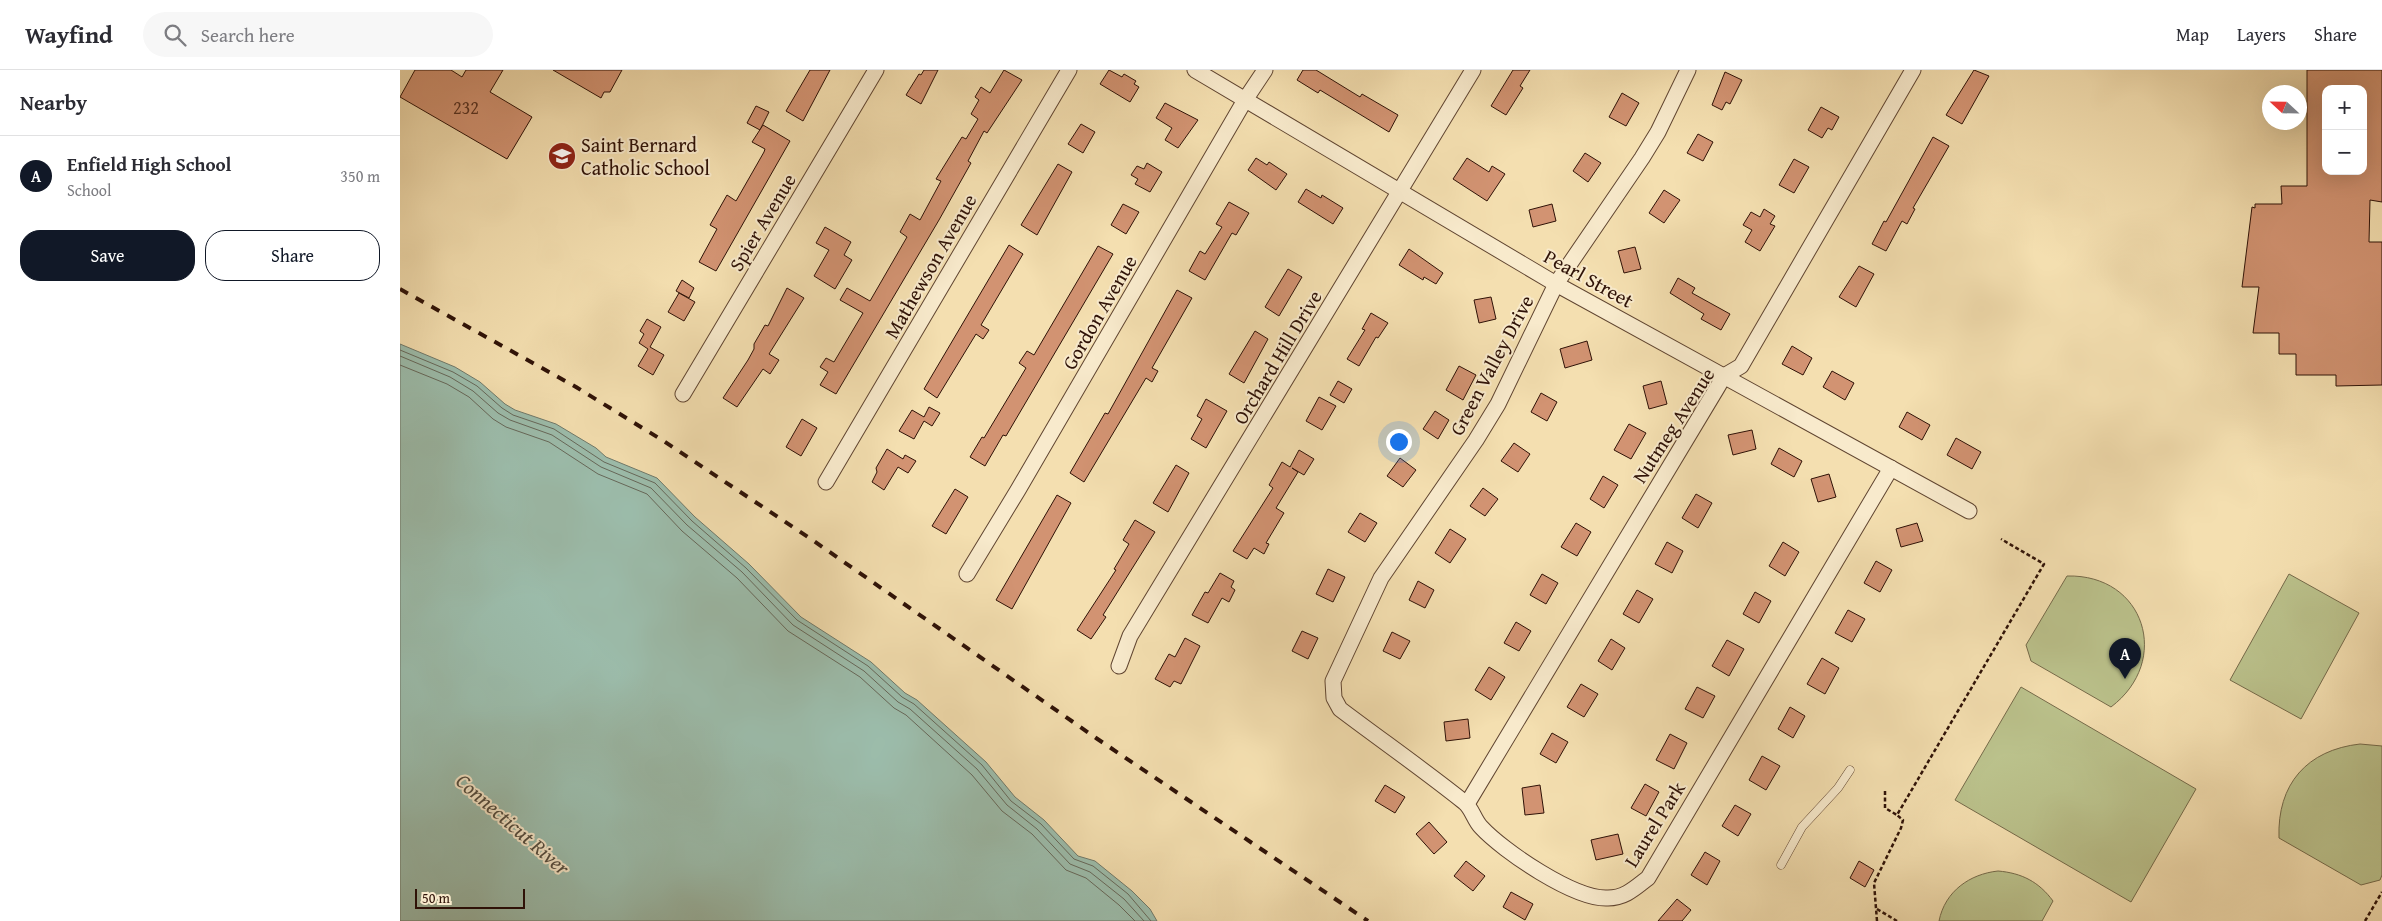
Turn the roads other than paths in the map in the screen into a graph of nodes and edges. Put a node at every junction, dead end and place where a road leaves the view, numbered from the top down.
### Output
1 (876, 70) edge
2 (1069, 70) edge
3 (1195, 70) edge
4 (1265, 70) edge
5 (1473, 70) edge
6 (1688, 70) edge
7 (1913, 70) edge
8 (1245, 100) junction
9 (1400, 193) junction
10 (1556, 284) junction
11 (1724, 376) junction
12 (683, 394) dead end
13 (1890, 468) junction
14 (826, 482) dead end
15 (1969, 512) dead end
16 (967, 574) dead end
17 (1120, 666) dead end
18 (1333, 681) joint
19 (1850, 770) dead end
20 (1467, 804) junction
21 (1781, 865) dead end

1 - 12 street, Spier Avenue
2 - 14 street, Mathewson Avenue
3 - 8 street, Pearl Street
4 - 8 street, Gordon Avenue
5 - 9 street, Orchard Hill Drive
6 - 10 street, Green Valley Drive
7 - 11 street, Nutmeg Avenue
8 - 9 street, Pearl Street
8 - 16 street, Gordon Avenue
9 - 10 street, Pearl Street
9 - 17 street, Orchard Hill Drive
10 - 11 street, Pearl Street
10 - 18 street, Green Valley Drive
11 - 13 street, Pearl Street
11 - 20 street, Nutmeg Avenue
13 - 15 street, Pearl Street
13 - 20 street, Laurel Park
18 - 20 street, Laurel Park
19 - 21 lane

